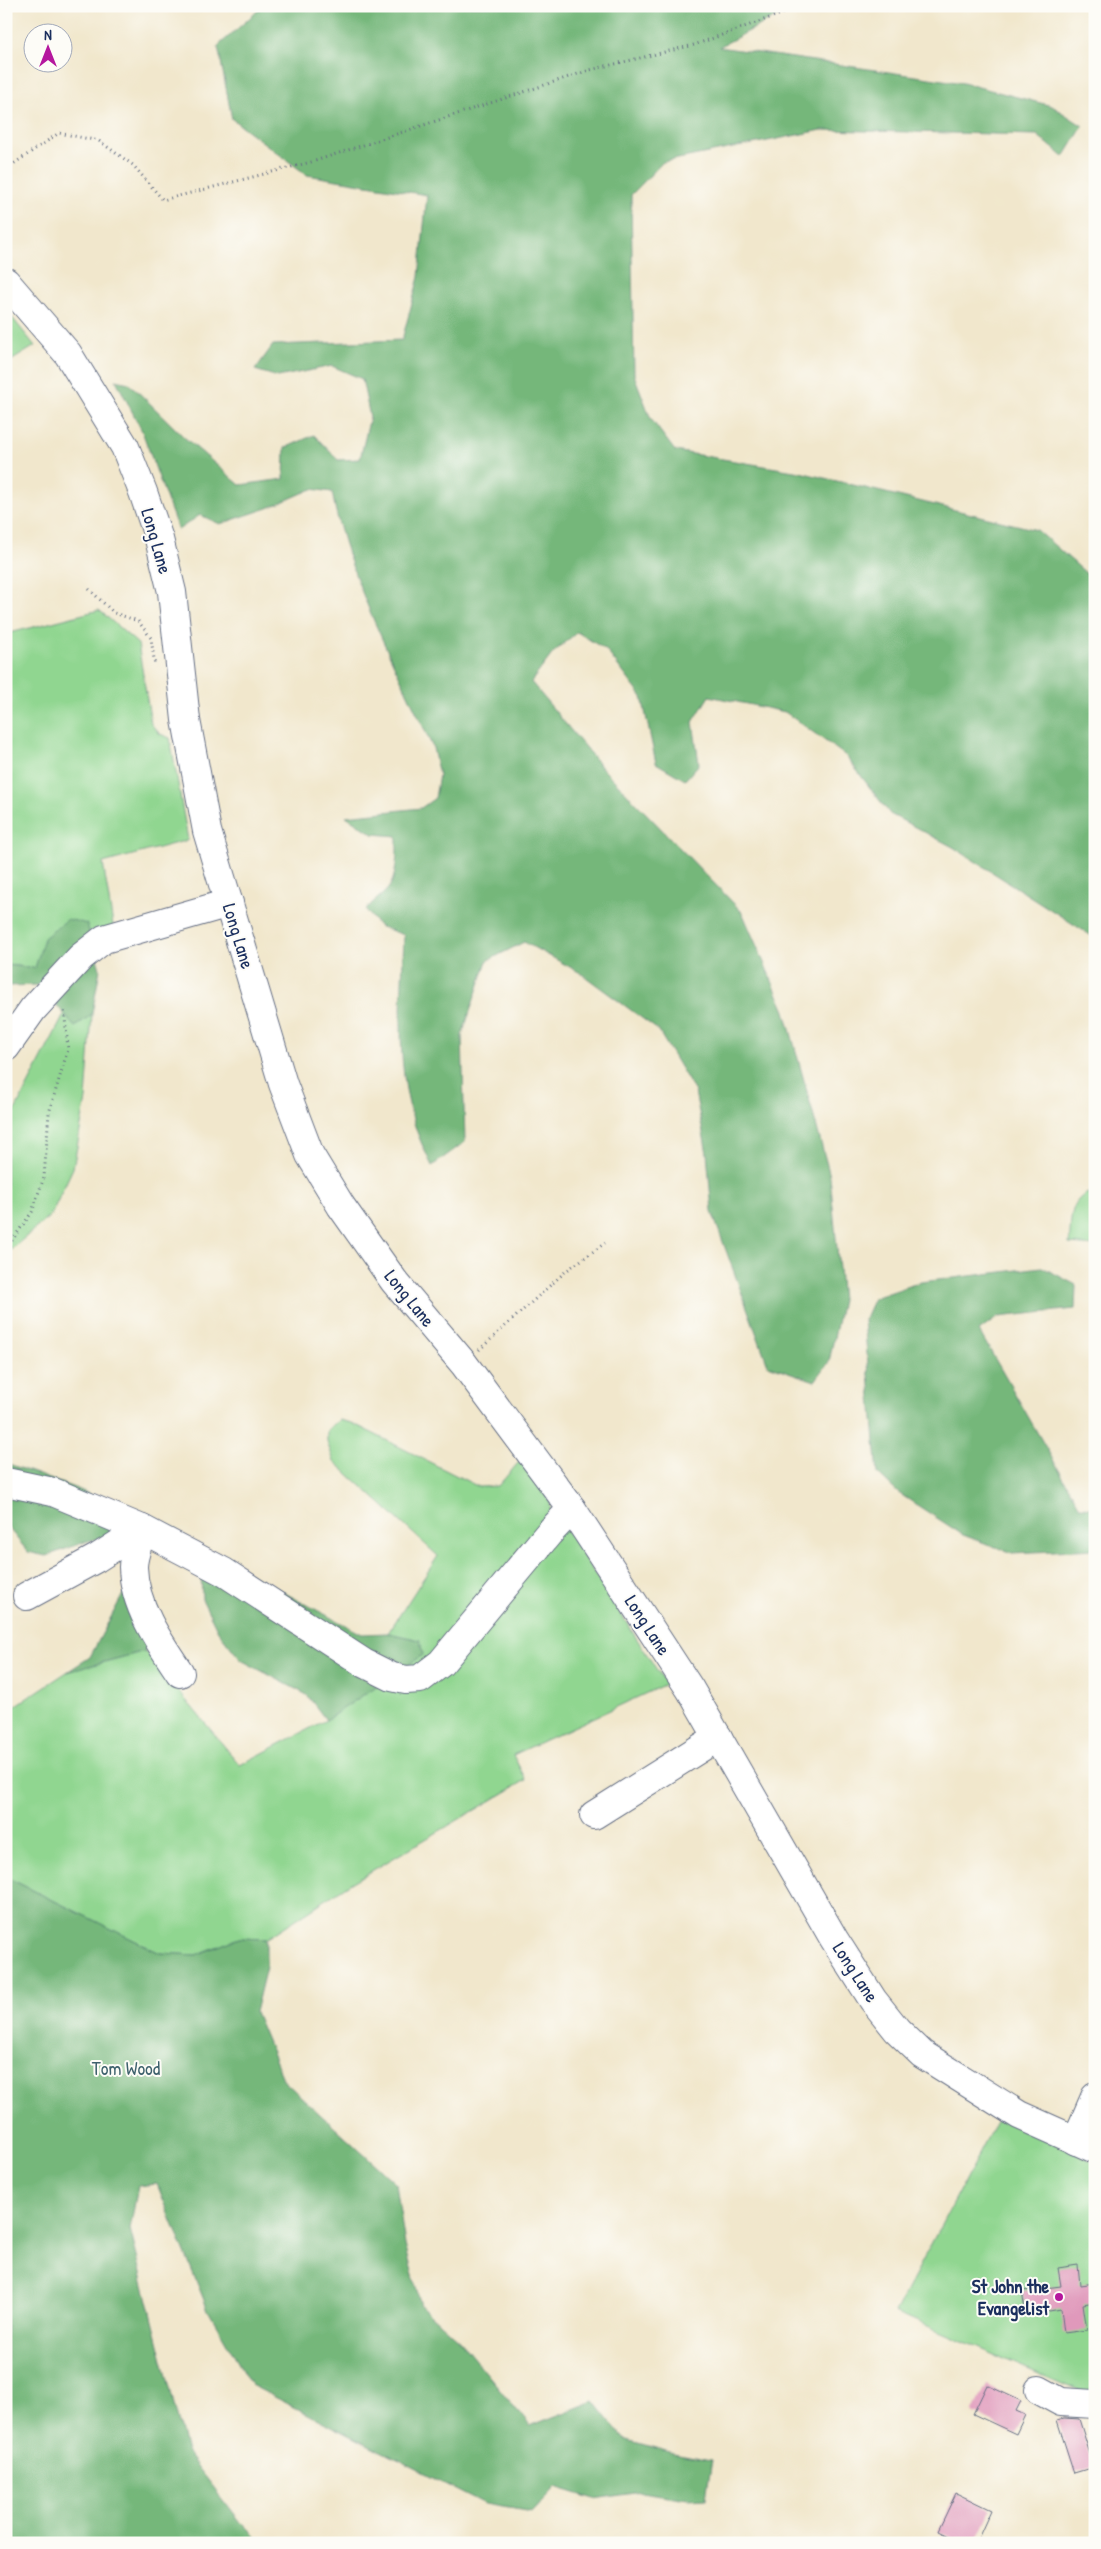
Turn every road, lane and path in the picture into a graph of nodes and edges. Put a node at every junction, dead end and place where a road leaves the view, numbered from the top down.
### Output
1 (803, 6) edge
2 (6, 169) edge
3 (6, 282) edge
4 (89, 589) dead end
5 (156, 674) dead end
6 (229, 903) junction
7 (64, 975) junction
8 (6, 1047) edge
9 (605, 1243) dead end
10 (6, 1249) edge
11 (464, 1364) junction
12 (6, 1482) edge
13 (572, 1509) junction
14 (142, 1529) junction
15 (27, 1596) dead end
16 (180, 1672) dead end
17 (718, 1736) junction
18 (594, 1815) dead end
19 (1095, 2097) edge
20 (1086, 2145) edge
21 (1040, 2390) dead end
22 (1095, 2404) edge

1 - 2 path
3 - 6 street, Long Lane
4 - 5 path
6 - 7 street
6 - 11 street, Long Lane
7 - 8 street
7 - 10 path
9 - 11 path
11 - 13 street, Long Lane
12 - 14 street
13 - 14 street
13 - 17 street, Long Lane
14 - 15 street
14 - 16 street
17 - 18 street
17 - 20 street, Long Lane
19 - 20 street
21 - 22 street

